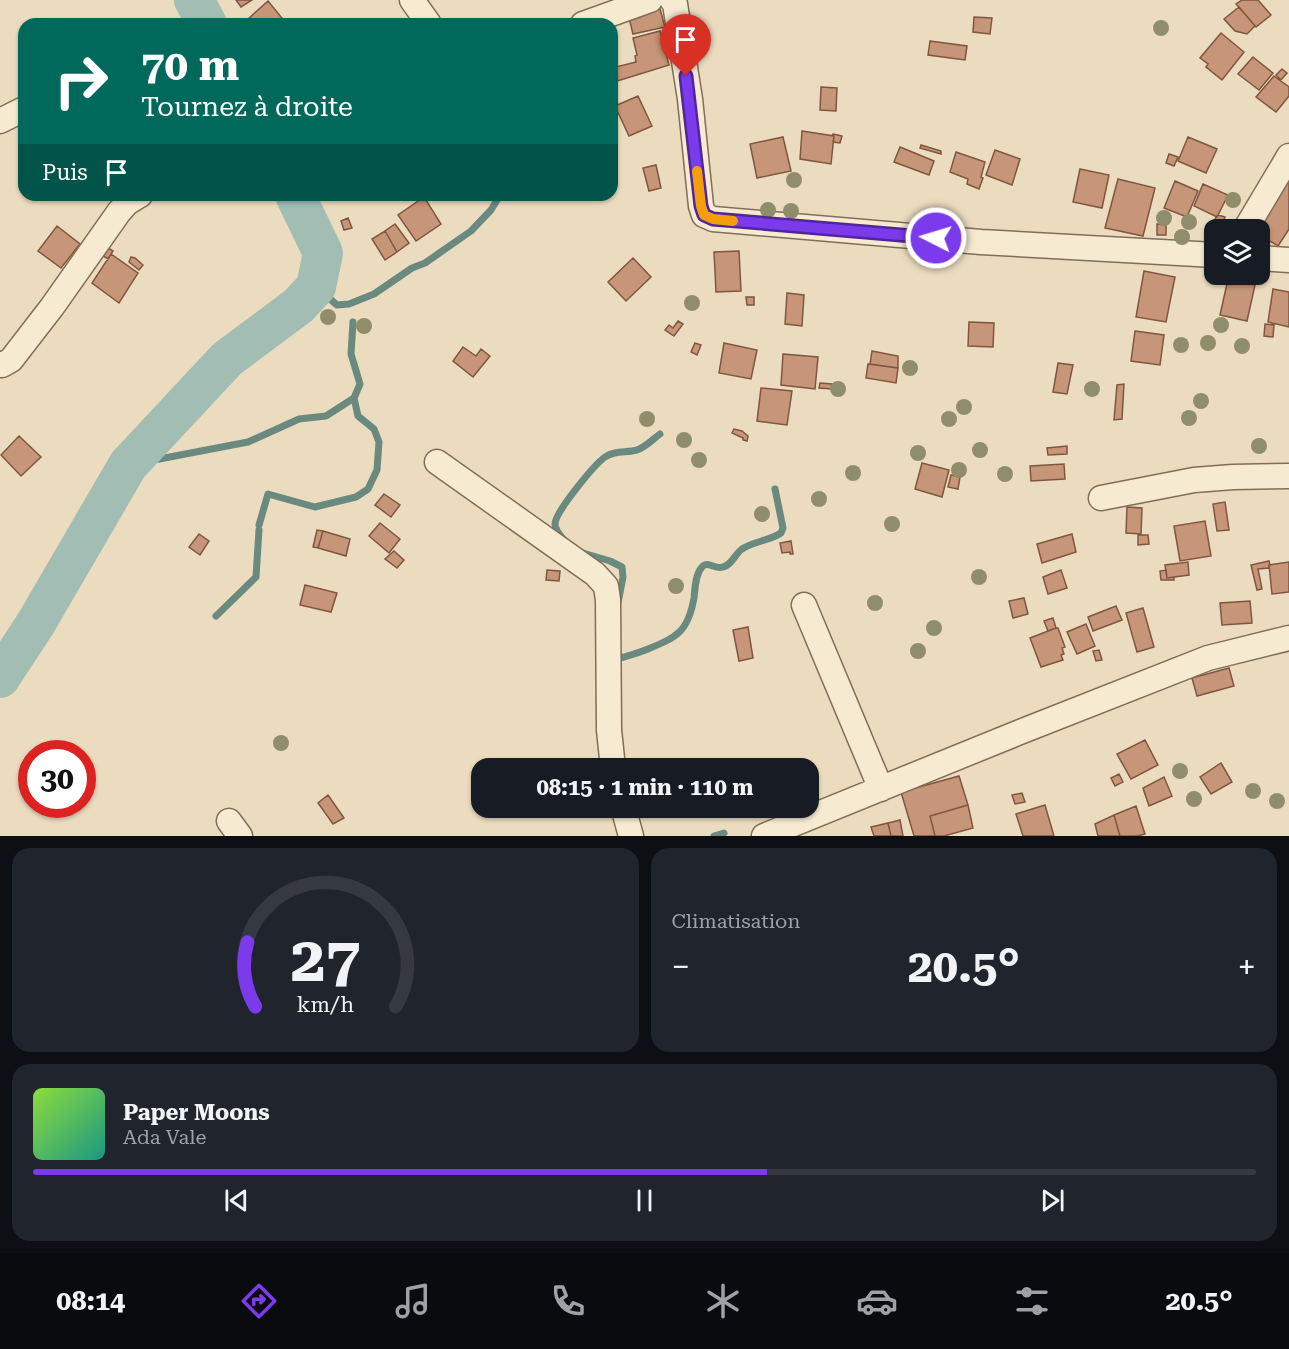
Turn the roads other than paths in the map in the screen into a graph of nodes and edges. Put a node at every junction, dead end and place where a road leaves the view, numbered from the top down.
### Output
1 (412, 0) edge
2 (650, 0) edge
3 (672, 0) edge
4 (425, 18) edge
5 (600, 18) edge
6 (18, 112) edge
7 (0, 121) edge
8 (1289, 156) edge
9 (129, 201) edge
10 (1252, 219) edge
11 (1204, 254) edge
12 (1270, 259) edge
13 (1289, 260) edge
14 (0, 364) edge
15 (437, 462) dead end
16 (1289, 476) edge
17 (1101, 498) dead end
18 (804, 605) dead end
19 (1289, 638) edge
20 (613, 758) edge
21 (880, 789) junction
22 (626, 818) edge
23 (631, 836) edge
24 (764, 836) edge

1 - 4 street
2 - 5 street
3 - 11 street
6 - 7 street
8 - 10 street
9 - 14 street
12 - 13 street
15 - 20 street
16 - 17 street
18 - 21 street
19 - 21 street
21 - 24 street
22 - 23 street

